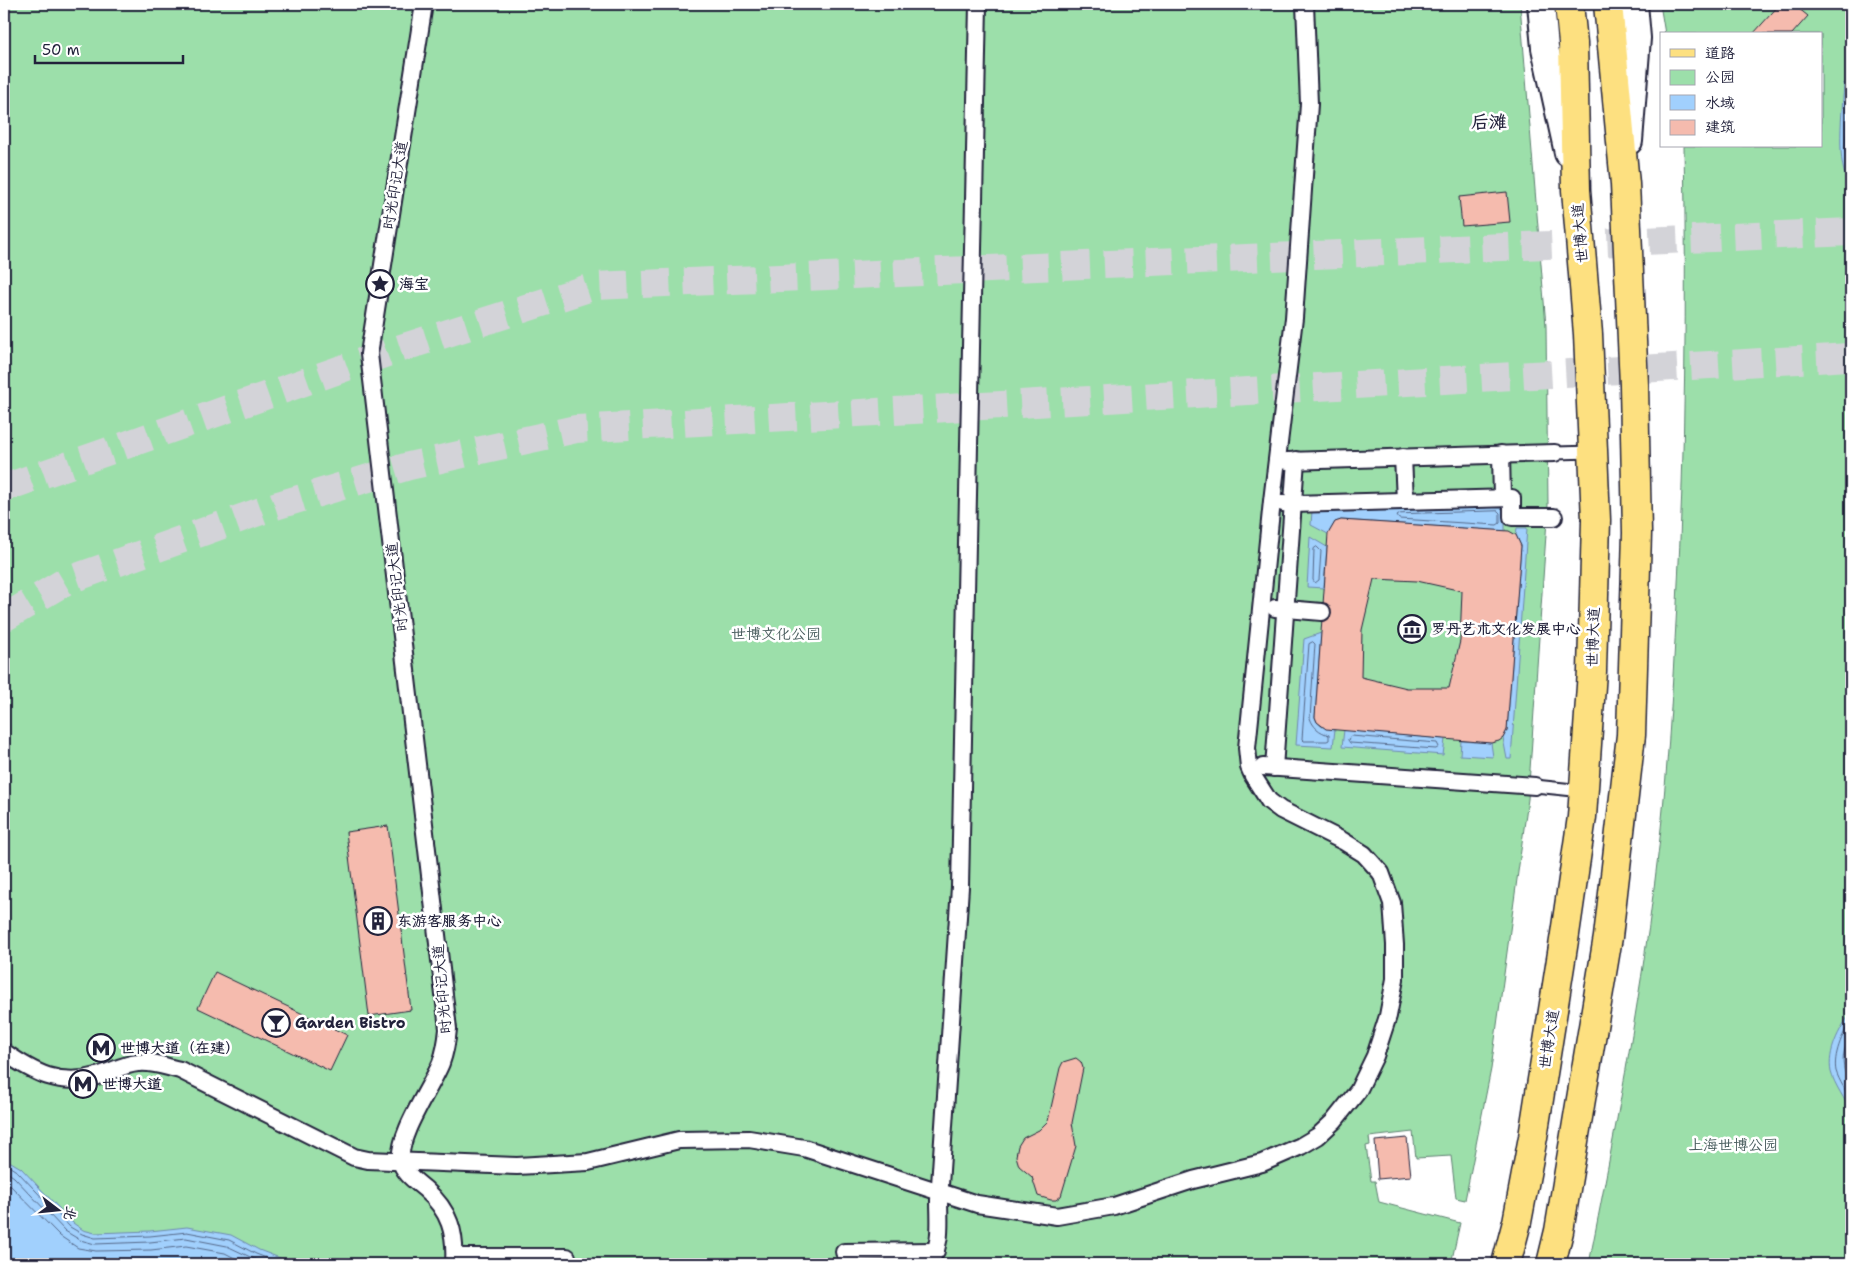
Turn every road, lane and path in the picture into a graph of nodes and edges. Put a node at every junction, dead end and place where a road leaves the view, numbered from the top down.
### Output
1 (424, 4) edge
2 (978, 4) edge
3 (1304, 4) edge
4 (1541, 4) edge
5 (1569, 4) edge
6 (1608, 4) edge
7 (1634, 4) edge
8 (1626, 184) junction
9 (1576, 190) junction
10 (1593, 452) junction
11 (1555, 453) joint
12 (1501, 454) junction
13 (1403, 457) junction
14 (1296, 460) junction
15 (1277, 462) junction
16 (1502, 498) junction
17 (1272, 501) junction
18 (1405, 501) junction
19 (1292, 504) junction
20 (1554, 517) dead end
21 (1261, 607) junction
22 (1285, 609) junction
23 (1322, 612) dead end
24 (1249, 766) junction
25 (1274, 768) junction
26 (1535, 786) joint
27 (1584, 791) junction
28 (4, 1052) edge
29 (401, 1163) junction
30 (939, 1192) junction
31 (936, 1251) junction
32 (844, 1252) dead end
33 (567, 1257) dead end
34 (454, 1260) edge
35 (927, 1264) edge
36 (1506, 1264) edge
37 (1551, 1264) edge

1 - 29 street, 时光印记大道
2 - 30 street
3 - 15 street
4 - 9 street
5 - 9 main road, 世博大道
6 - 8 main road
7 - 8 street
8 - 37 main road
9 - 10 main road, 世博大道
10 - 11 lane
10 - 27 main road, 世博大道
11 - 12 street
12 - 13 street
12 - 16 street
13 - 14 street
13 - 18 street
14 - 15 street
14 - 19 street
15 - 17 street
16 - 18 street
16 - 20 street
17 - 19 street
17 - 21 street
18 - 19 street
19 - 22 street
21 - 22 street
21 - 24 street
22 - 23 street
22 - 25 street
24 - 25 street
24 - 30 street
25 - 26 street
26 - 27 lane
27 - 36 main road, 世博大道
28 - 29 street
29 - 30 street
29 - 34 street
30 - 31 street
31 - 32 street
31 - 35 street
33 - 34 street

